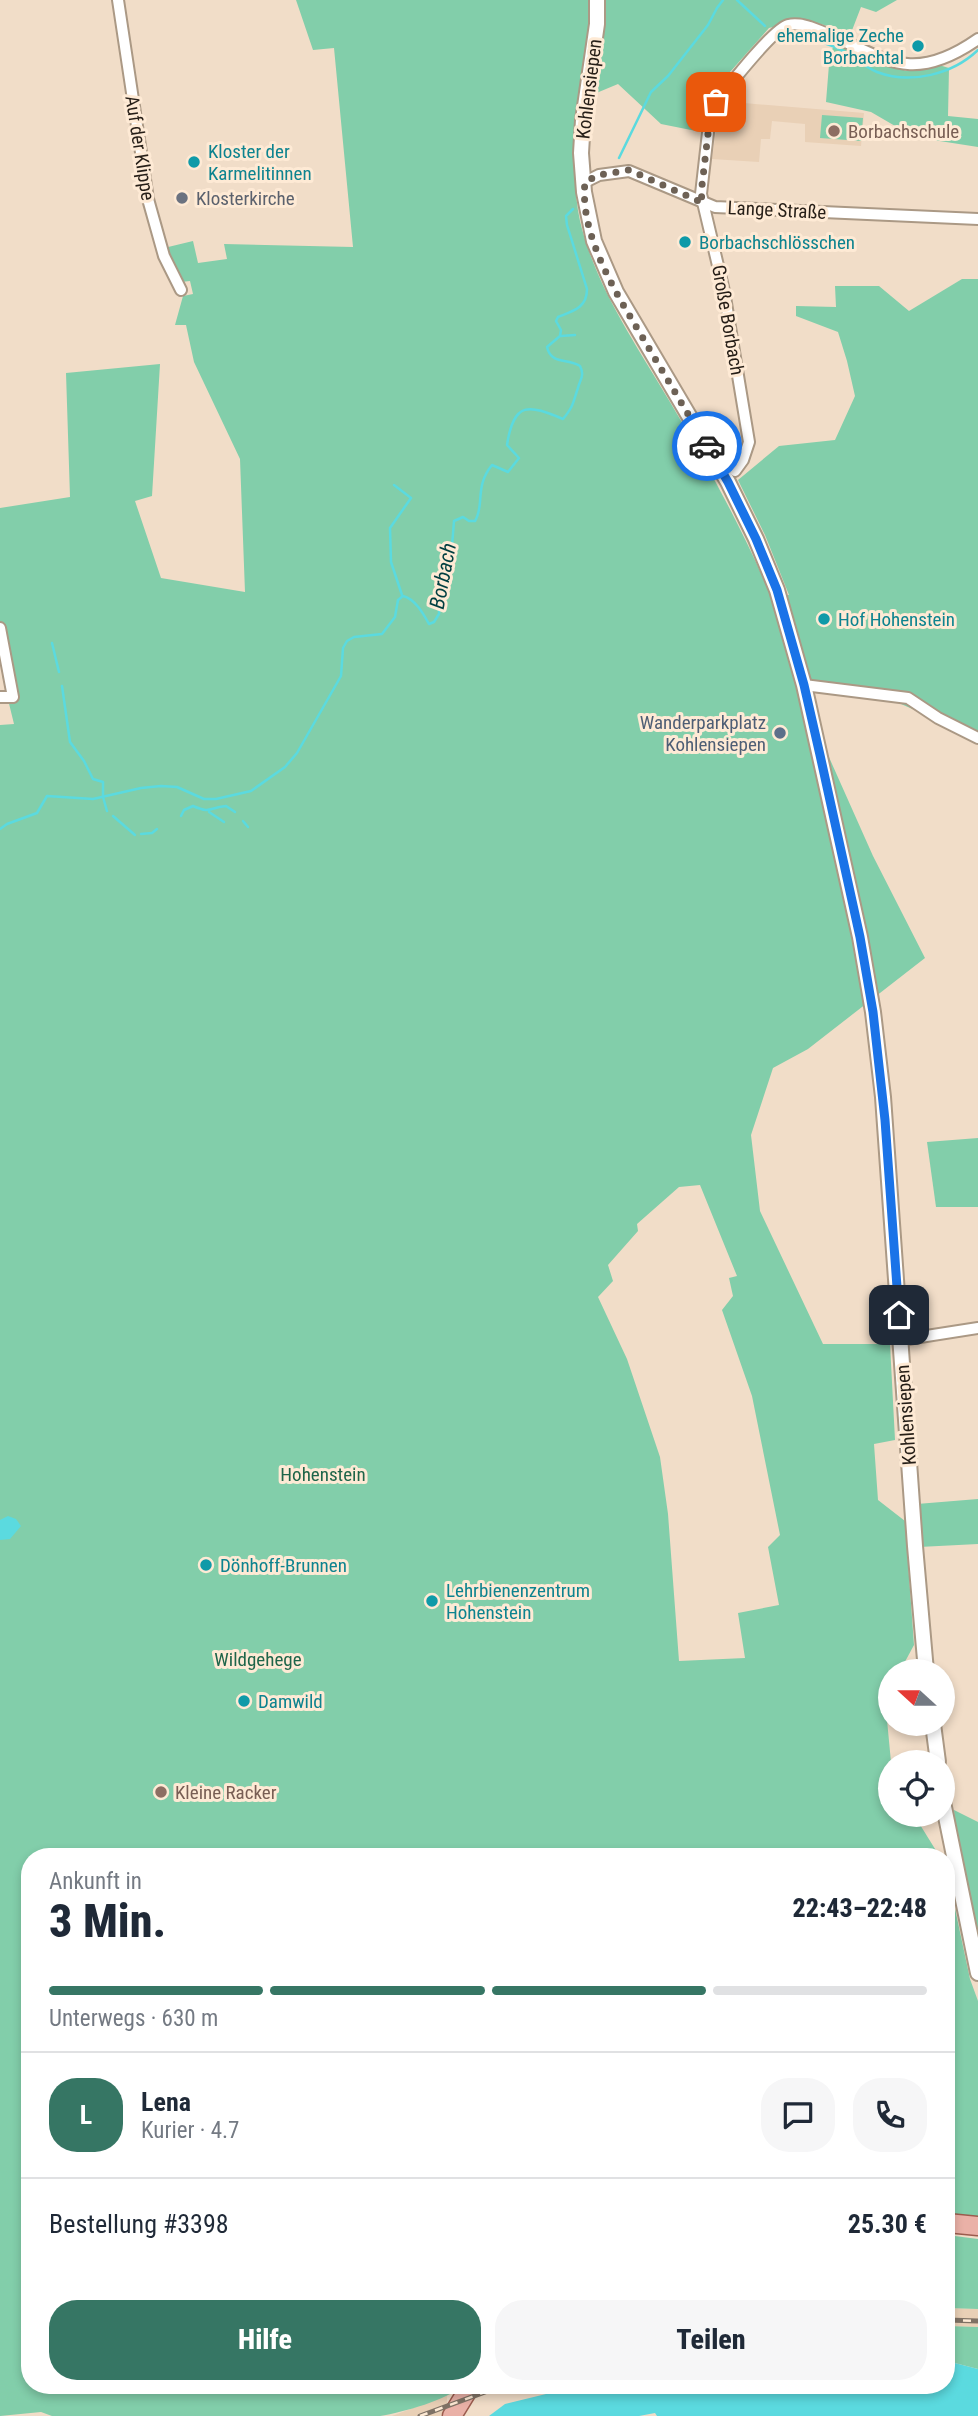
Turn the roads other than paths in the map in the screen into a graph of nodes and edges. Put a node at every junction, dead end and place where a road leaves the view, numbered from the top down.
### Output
1 (118, 0) edge
2 (597, 0) edge
3 (978, 38) edge
4 (585, 182) junction
5 (703, 203) junction
6 (978, 219) edge
7 (181, 290) dead end
8 (735, 471) dead end
9 (0, 628) edge
10 (804, 685) junction
11 (0, 697) edge
12 (978, 738) edge
13 (978, 1328) edge
14 (901, 1340) junction
15 (925, 1659) edge
16 (948, 1827) edge
17 (952, 1848) edge
18 (955, 1861) edge
19 (978, 1973) edge
20 (955, 2224) edge
21 (978, 2226) edge
22 (465, 2394) edge
23 (452, 2416) edge

1 - 7 street, Auf der Klippe
2 - 4 street, Kohlensiepen
3 - 5 street, Große Borbach
4 - 5 street, Lange Straße
4 - 10 street, Kohlensiepen
5 - 6 street, Lange Straße
5 - 8 street, Große Borbach
9 - 11 street
10 - 12 street
10 - 14 street, Kohlensiepen
13 - 14 street
14 - 15 street, Kohlensiepen
16 - 17 street
18 - 19 street
20 - 21 main road
22 - 23 main road

